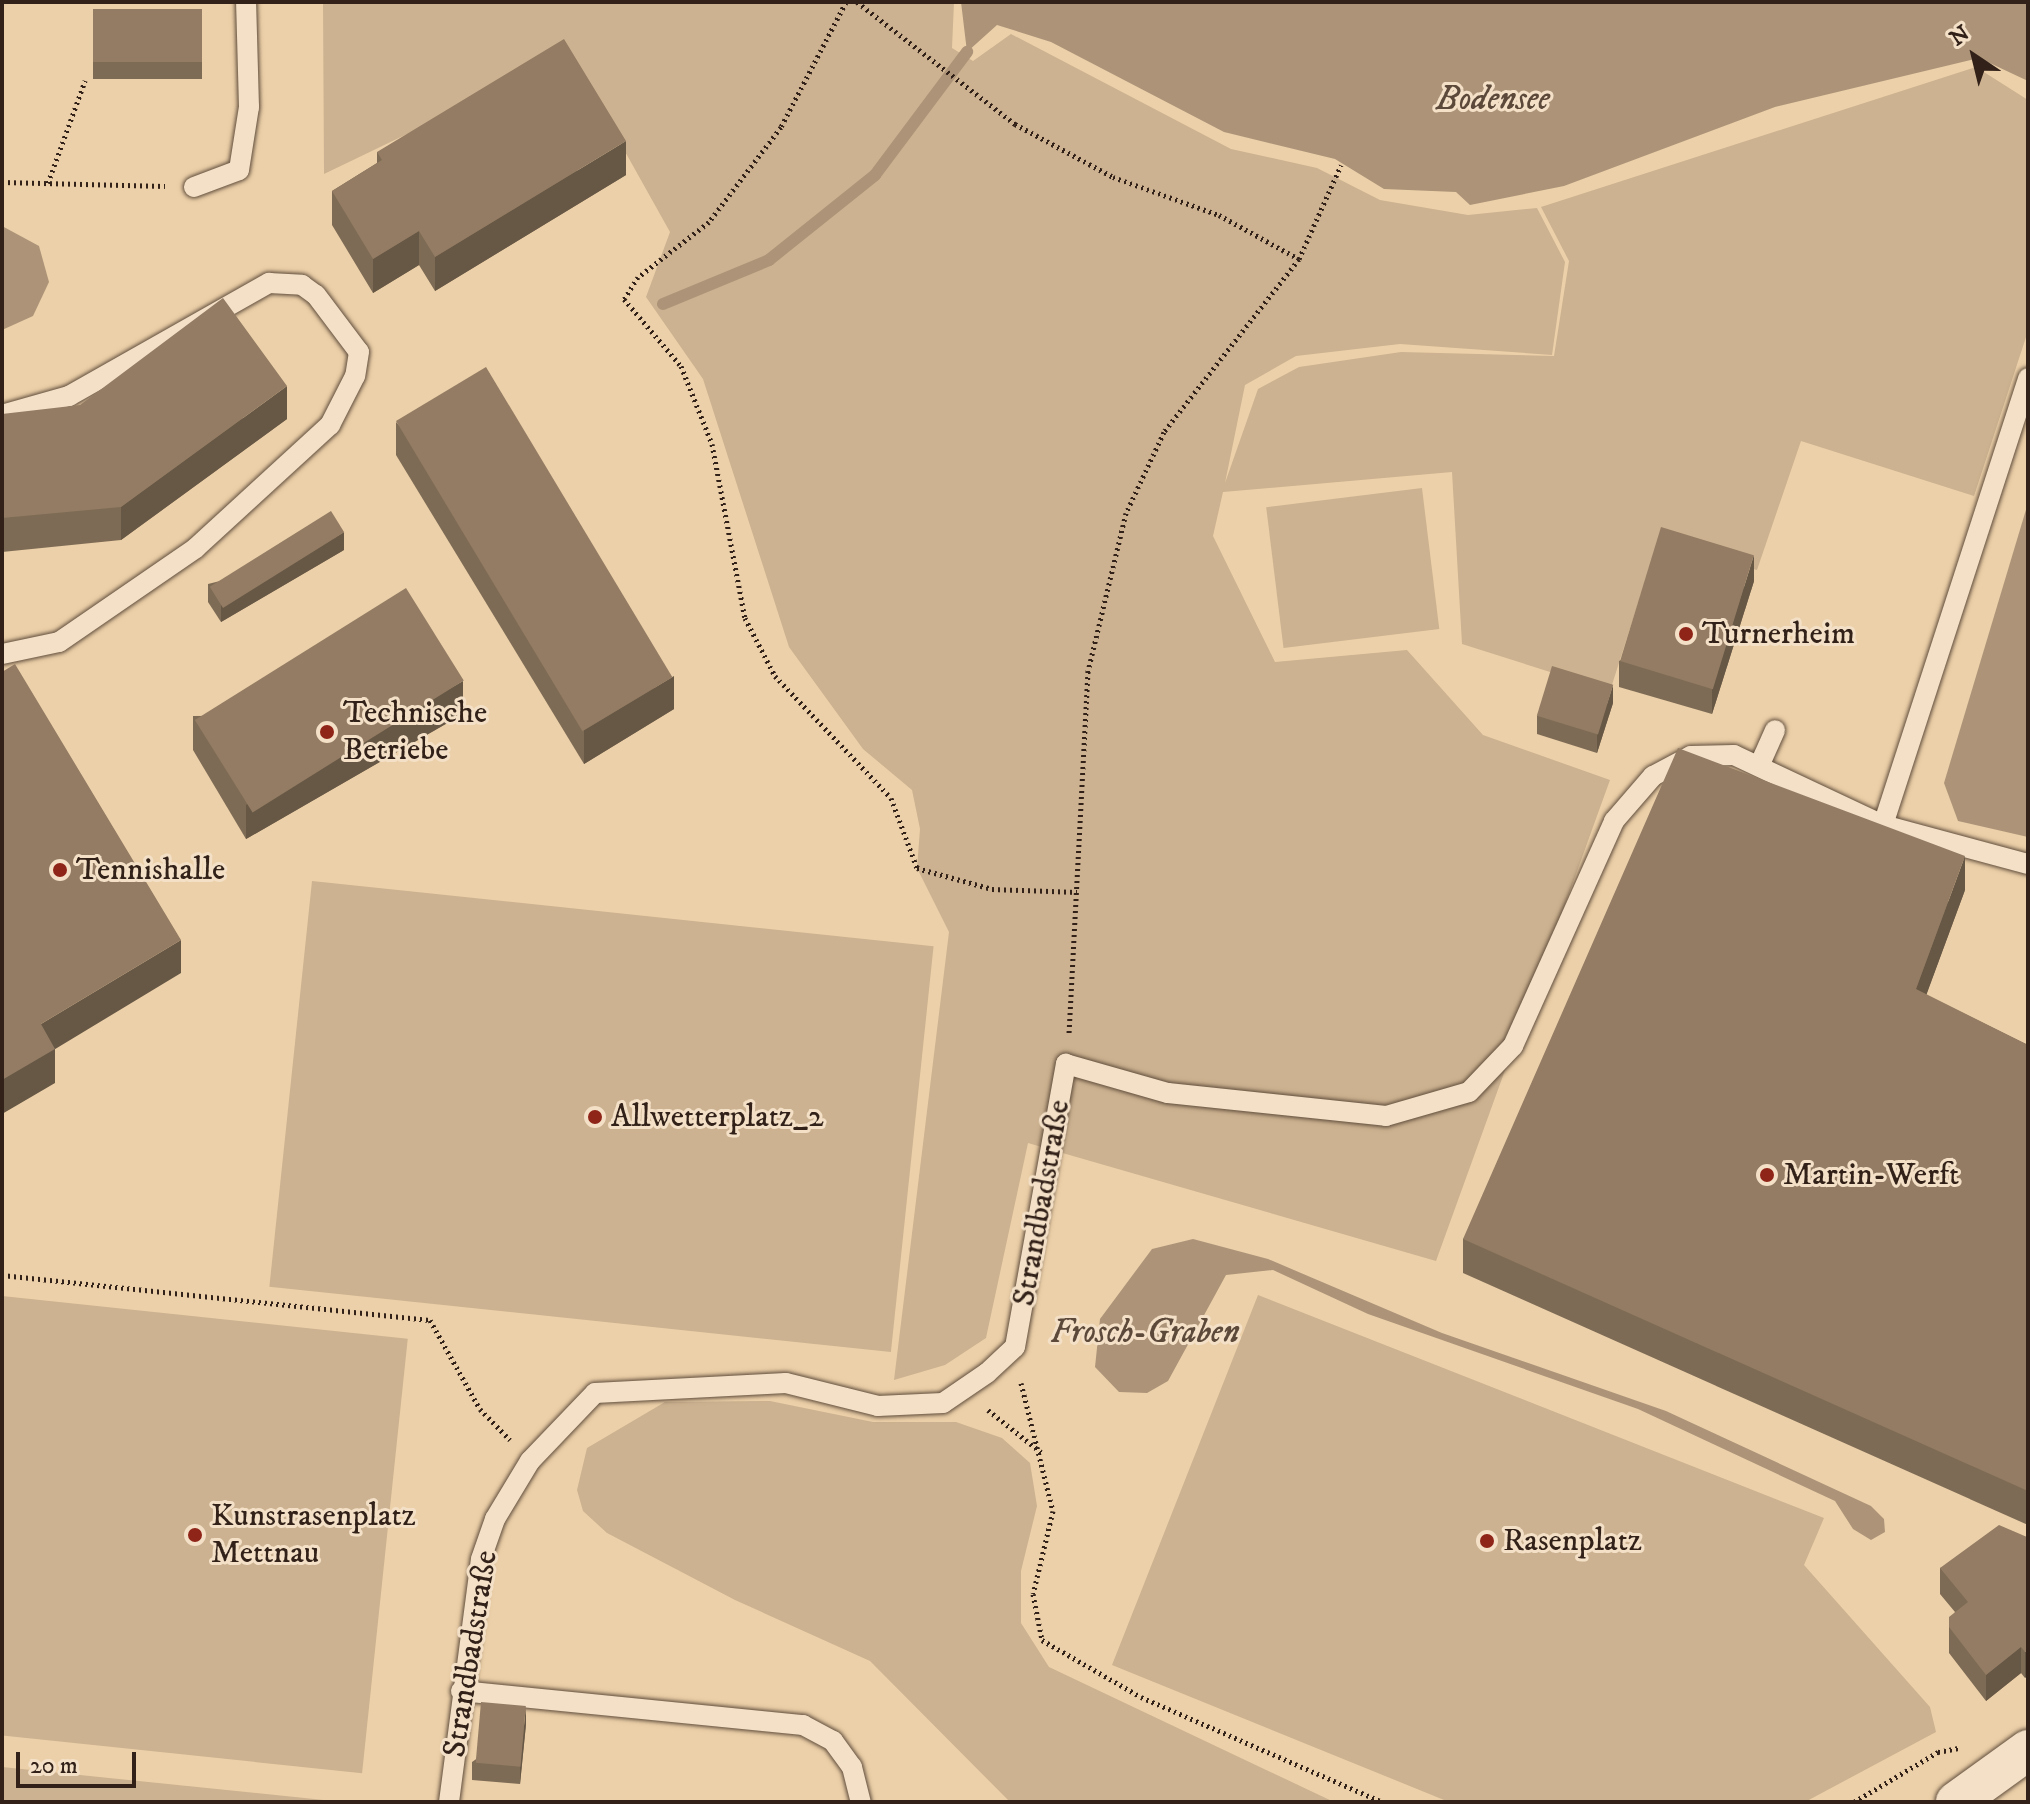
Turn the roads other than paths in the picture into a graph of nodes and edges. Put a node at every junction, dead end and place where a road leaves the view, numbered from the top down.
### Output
1 (246, 2) edge
2 (194, 187) road end
3 (2028, 378) edge
4 (2, 415) edge
5 (2, 654) edge
6 (1775, 730) dead end
7 (1760, 764) junction
8 (1883, 825) junction
9 (2028, 864) edge
10 (461, 1691) junction
11 (2028, 1750) edge
12 (449, 1802) edge
13 (861, 1802) edge
14 (1956, 1802) edge

1 - 2 lane
3 - 8 lane
4 - 5 lane
6 - 7 lane
7 - 8 lane, Strandbadstraße
7 - 10 lane, Strandbadstraße
8 - 9 lane, Strandbadstraße
10 - 12 lane, Strandbadstraße
10 - 13 lane
11 - 14 street

